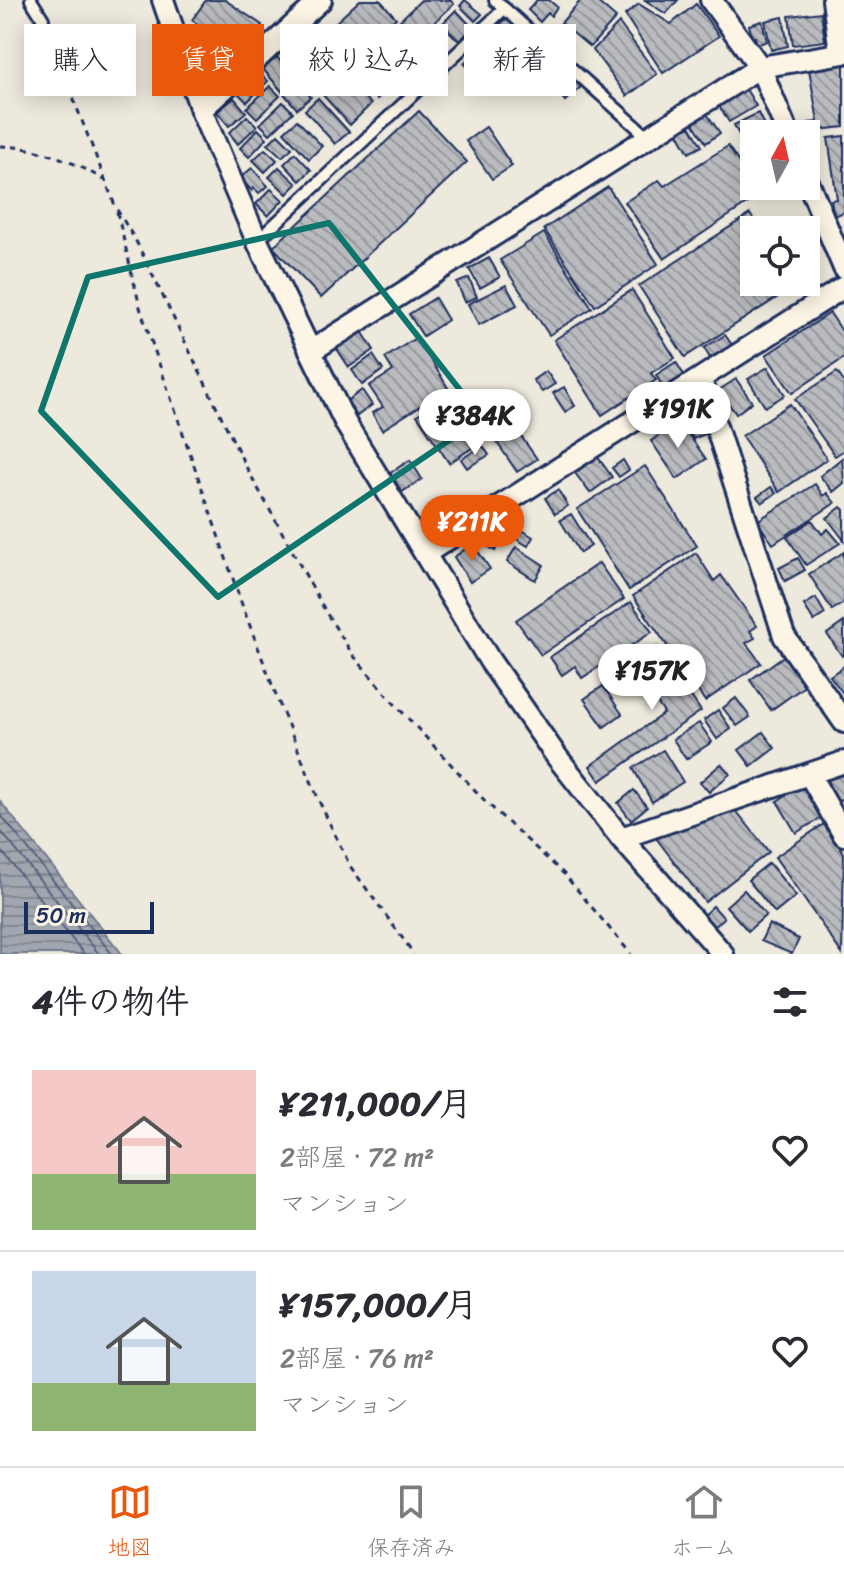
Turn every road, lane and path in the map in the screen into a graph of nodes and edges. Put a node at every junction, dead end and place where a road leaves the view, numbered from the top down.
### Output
1 (31, 0) edge
2 (163, 0) edge
3 (321, 0) edge
4 (495, 0) edge
5 (711, 0) edge
6 (833, 0) edge
7 (504, 9) junction
8 (43, 19) joint
9 (842, 53) edge
10 (760, 67) junction
11 (201, 110) junction
12 (782, 120) edge
13 (648, 137) junction
14 (0, 146) edge
15 (104, 180) junction
16 (816, 200) edge
17 (116, 208) junction
18 (257, 241) junction
19 (844, 268) edge
20 (844, 287) edge
21 (311, 351) junction
22 (701, 380) junction
23 (426, 553) junction
24 (844, 722) edge
25 (844, 762) edge
26 (809, 774) junction
27 (844, 835) edge
28 (621, 838) junction
29 (414, 954) edge
30 (631, 954) edge
31 (723, 954) edge

1 - 8 lane
2 - 11 street
3 - 11 street
4 - 7 lane
5 - 10 street
6 - 9 street
7 - 13 lane
7 - 18 lane
8 - 15 path
9 - 10 street
10 - 12 street
10 - 13 street
11 - 18 street
13 - 21 street
14 - 15 path
15 - 17 path
16 - 19 street
17 - 29 path
17 - 30 path
18 - 21 street
20 - 22 street
21 - 23 street
22 - 23 street
22 - 24 street
23 - 28 street
25 - 26 street
26 - 27 street
26 - 28 street
28 - 31 street

